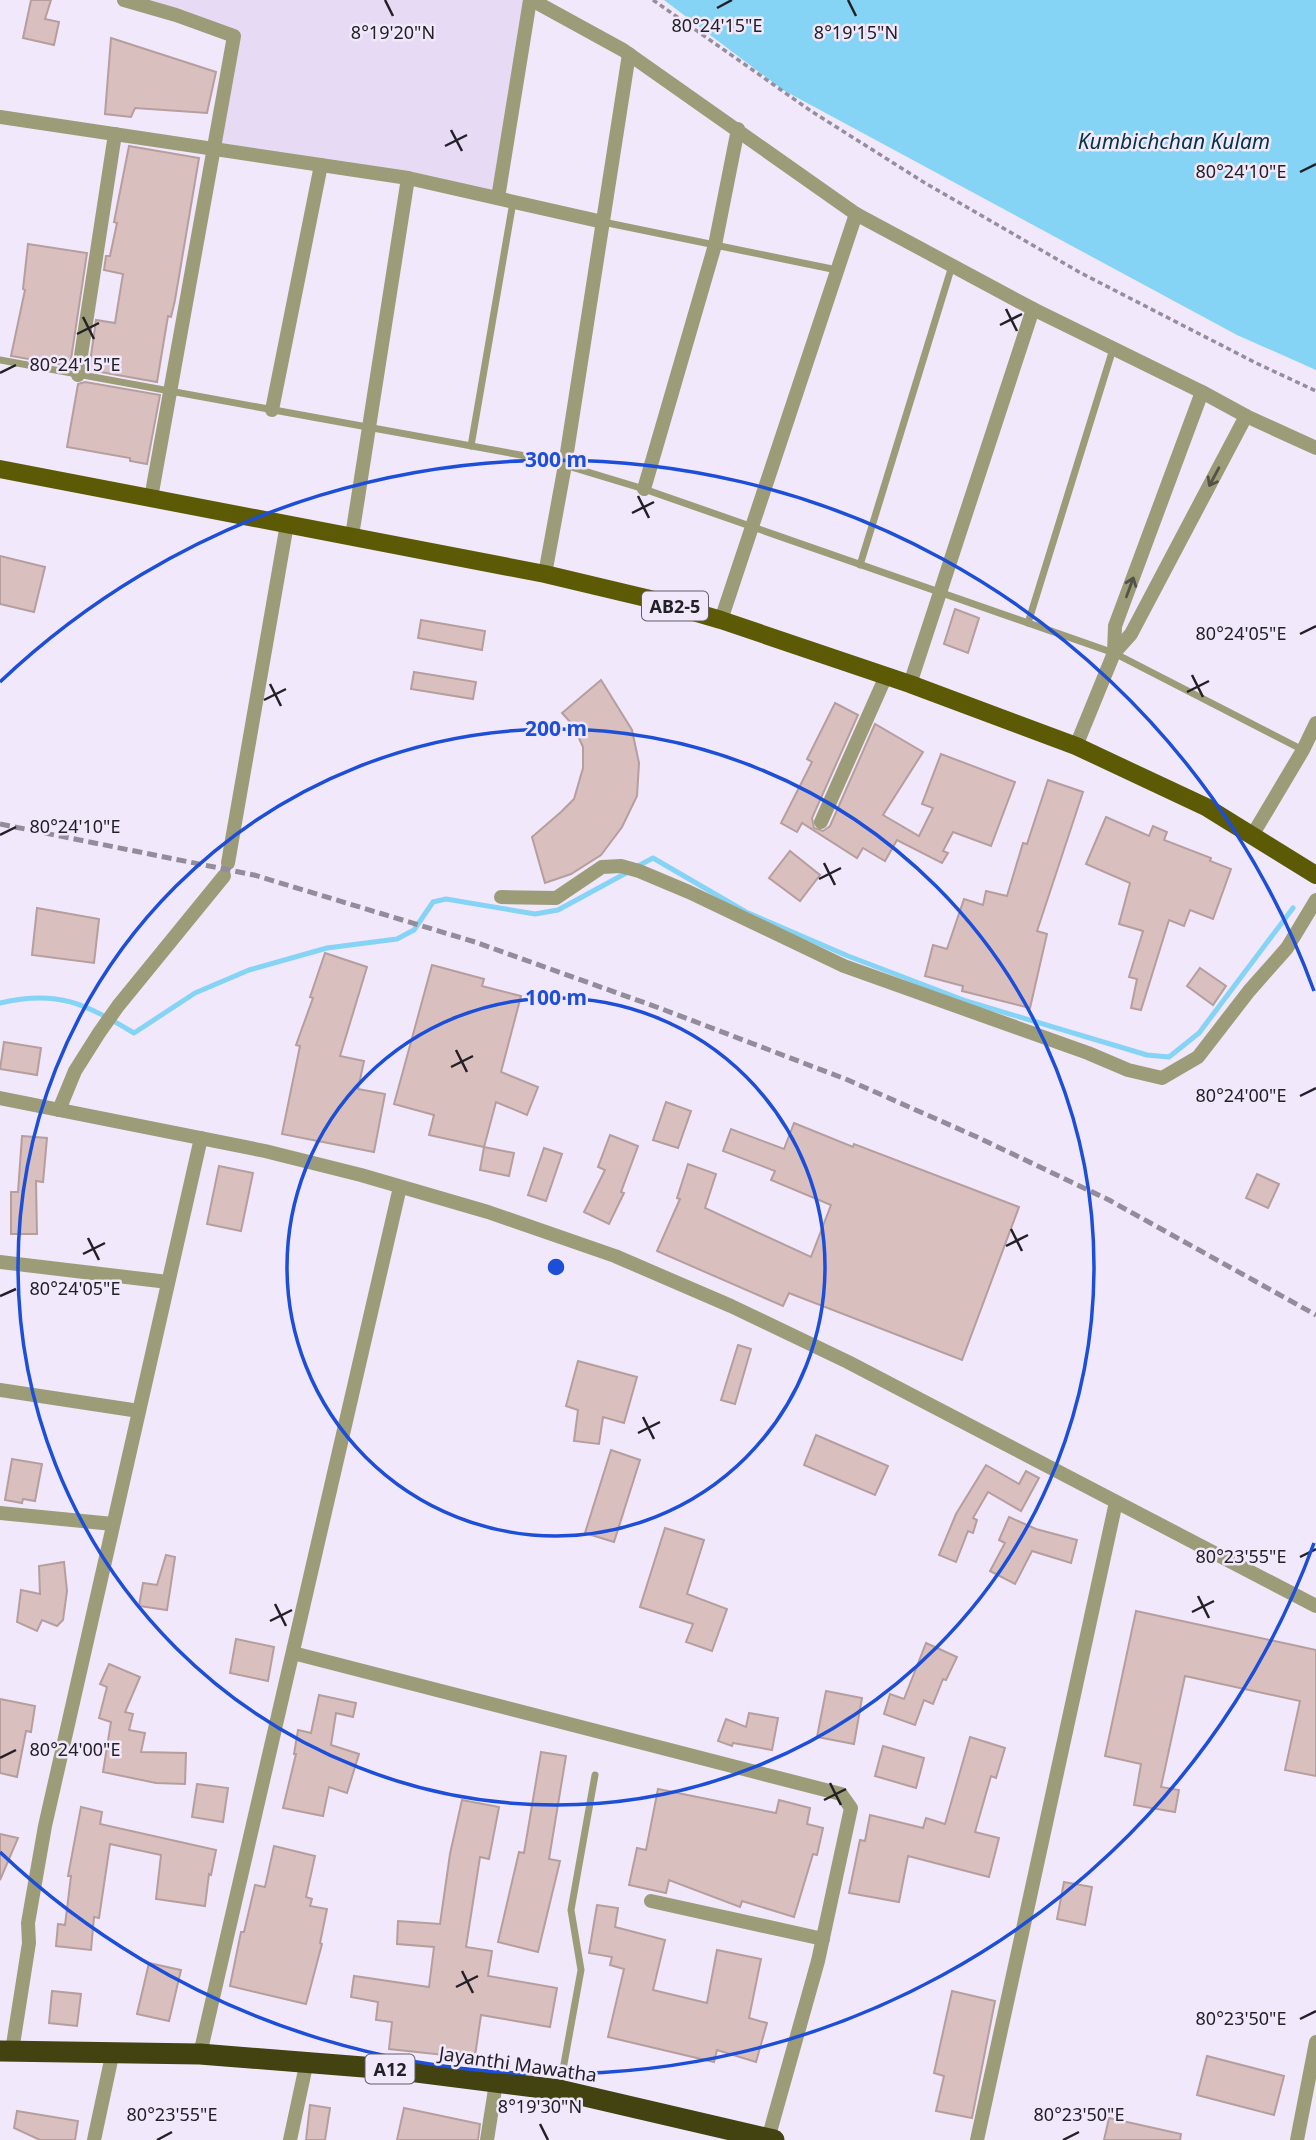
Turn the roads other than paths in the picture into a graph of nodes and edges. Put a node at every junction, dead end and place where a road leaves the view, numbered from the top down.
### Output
1 (124, 0) edge
2 (531, 0) edge
3 (629, 54) junction
4 (0, 117) edge
5 (738, 129) junction
6 (115, 134) junction
7 (213, 149) junction
8 (321, 165) junction
9 (408, 178) junction
10 (505, 200) junction
11 (856, 214) junction
12 (603, 222) junction
13 (715, 245) junction
14 (952, 266) junction
15 (837, 271) junction
16 (1033, 309) junction
17 (1113, 349) junction
18 (0, 360) edge
19 (78, 375) junction
20 (170, 392) junction
21 (1202, 392) junction
22 (272, 410) junction
23 (1246, 416) junction
24 (368, 427) junction
25 (471, 446) junction
26 (1316, 448) edge
27 (565, 465) junction
28 (0, 469) edge
29 (644, 489) junction
30 (151, 498) junction
31 (287, 524) junction
32 (750, 527) junction
33 (352, 536) junction
34 (860, 565) junction
35 (545, 575) junction
36 (940, 593) junction
37 (721, 620) junction
38 (1028, 623) junction
39 (1114, 653) junction
40 (886, 676) junction
41 (910, 684) junction
42 (1316, 723) edge
43 (1076, 746) junction
44 (1303, 750) junction
45 (821, 822) dead end
46 (1254, 834) junction
47 (1312, 872) edge
48 (501, 897) dead end
49 (1316, 900) edge
50 (0, 1098) edge
51 (59, 1110) junction
52 (201, 1138) junction
53 (400, 1186) junction
54 (0, 1262) edge
55 (169, 1282) junction
56 (0, 1390) edge
57 (139, 1411) junction
58 (1116, 1502) junction
59 (0, 1513) edge
60 (113, 1524) junction
61 (1316, 1606) edge
62 (293, 1653) junction
63 (594, 1775) dead end
64 (651, 1900) dead end
65 (823, 1939) junction
66 (1316, 2042) edge
67 (6, 2051) edge
68 (113, 2052) junction
69 (200, 2054) junction
70 (307, 2061) junction
71 (496, 2083) junction
72 (559, 2090) junction
73 (771, 2139) edge
74 (94, 2140) edge
75 (290, 2140) edge
76 (487, 2140) edge
77 (977, 2140) edge
78 (1297, 2140) edge

1 - 7 street
2 - 3 street
2 - 10 street
3 - 5 street
3 - 12 street
4 - 6 street
5 - 11 street
5 - 13 street
6 - 7 street
6 - 19 street
7 - 8 street
7 - 20 street
8 - 9 street
8 - 22 street
9 - 10 street
9 - 24 street
10 - 12 street
10 - 25 lane
11 - 14 street
11 - 15 street
12 - 13 lane
12 - 27 street
13 - 15 lane
13 - 29 street
14 - 16 street
14 - 34 lane
15 - 32 street
16 - 17 street
16 - 36 street
17 - 21 street
17 - 38 lane
18 - 19 lane
19 - 20 lane
20 - 22 lane
20 - 30 street
21 - 23 street
39 -> 21 street
22 - 24 lane
23 - 26 street
23 -> 39 street
24 - 25 lane
24 - 33 street
25 - 27 lane
27 - 29 lane
27 - 35 street
28 - 30 main road, AB2-5
29 - 32 lane
30 - 31 main road, AB2-5
31 - 33 main road, AB2-5
31 - 51 street
32 - 34 lane
32 - 37 street
33 - 35 main road, AB2-5
34 - 36 lane
35 - 37 main road, AB2-5
36 - 38 lane
36 - 41 street
37 - 40 main road, AB2-5
38 - 39 lane
39 - 43 street
39 - 44 lane
40 - 41 main road, AB2-5
40 - 45 street
41 - 43 main road, AB2-5
42 - 44 street
43 - 46 main road, AB2-5
44 - 46 street
46 - 47 main road, AB2-5
48 - 49 street
50 - 51 street
51 - 52 street
52 - 53 street
52 - 55 street
53 - 58 street
53 - 62 street
54 - 55 street
55 - 57 street
56 - 57 street
57 - 60 street
58 - 61 street
58 - 77 street
59 - 60 street
60 - 67 street
62 - 65 street
62 - 69 street
63 - 72 lane
64 - 65 street
65 - 73 street
66 - 78 street
67 - 68 highway, Jayanthi Mawatha / A12
68 - 69 highway, Jayanthi Mawatha / A12
68 - 74 street
69 - 70 highway, Jayanthi Mawatha / A12
70 - 71 highway, Jayanthi Mawatha / A12
70 - 75 street
71 - 72 highway, Jayanthi Mawatha / A12
71 - 76 street
72 - 73 highway, Jayanthi Mawatha / A12

